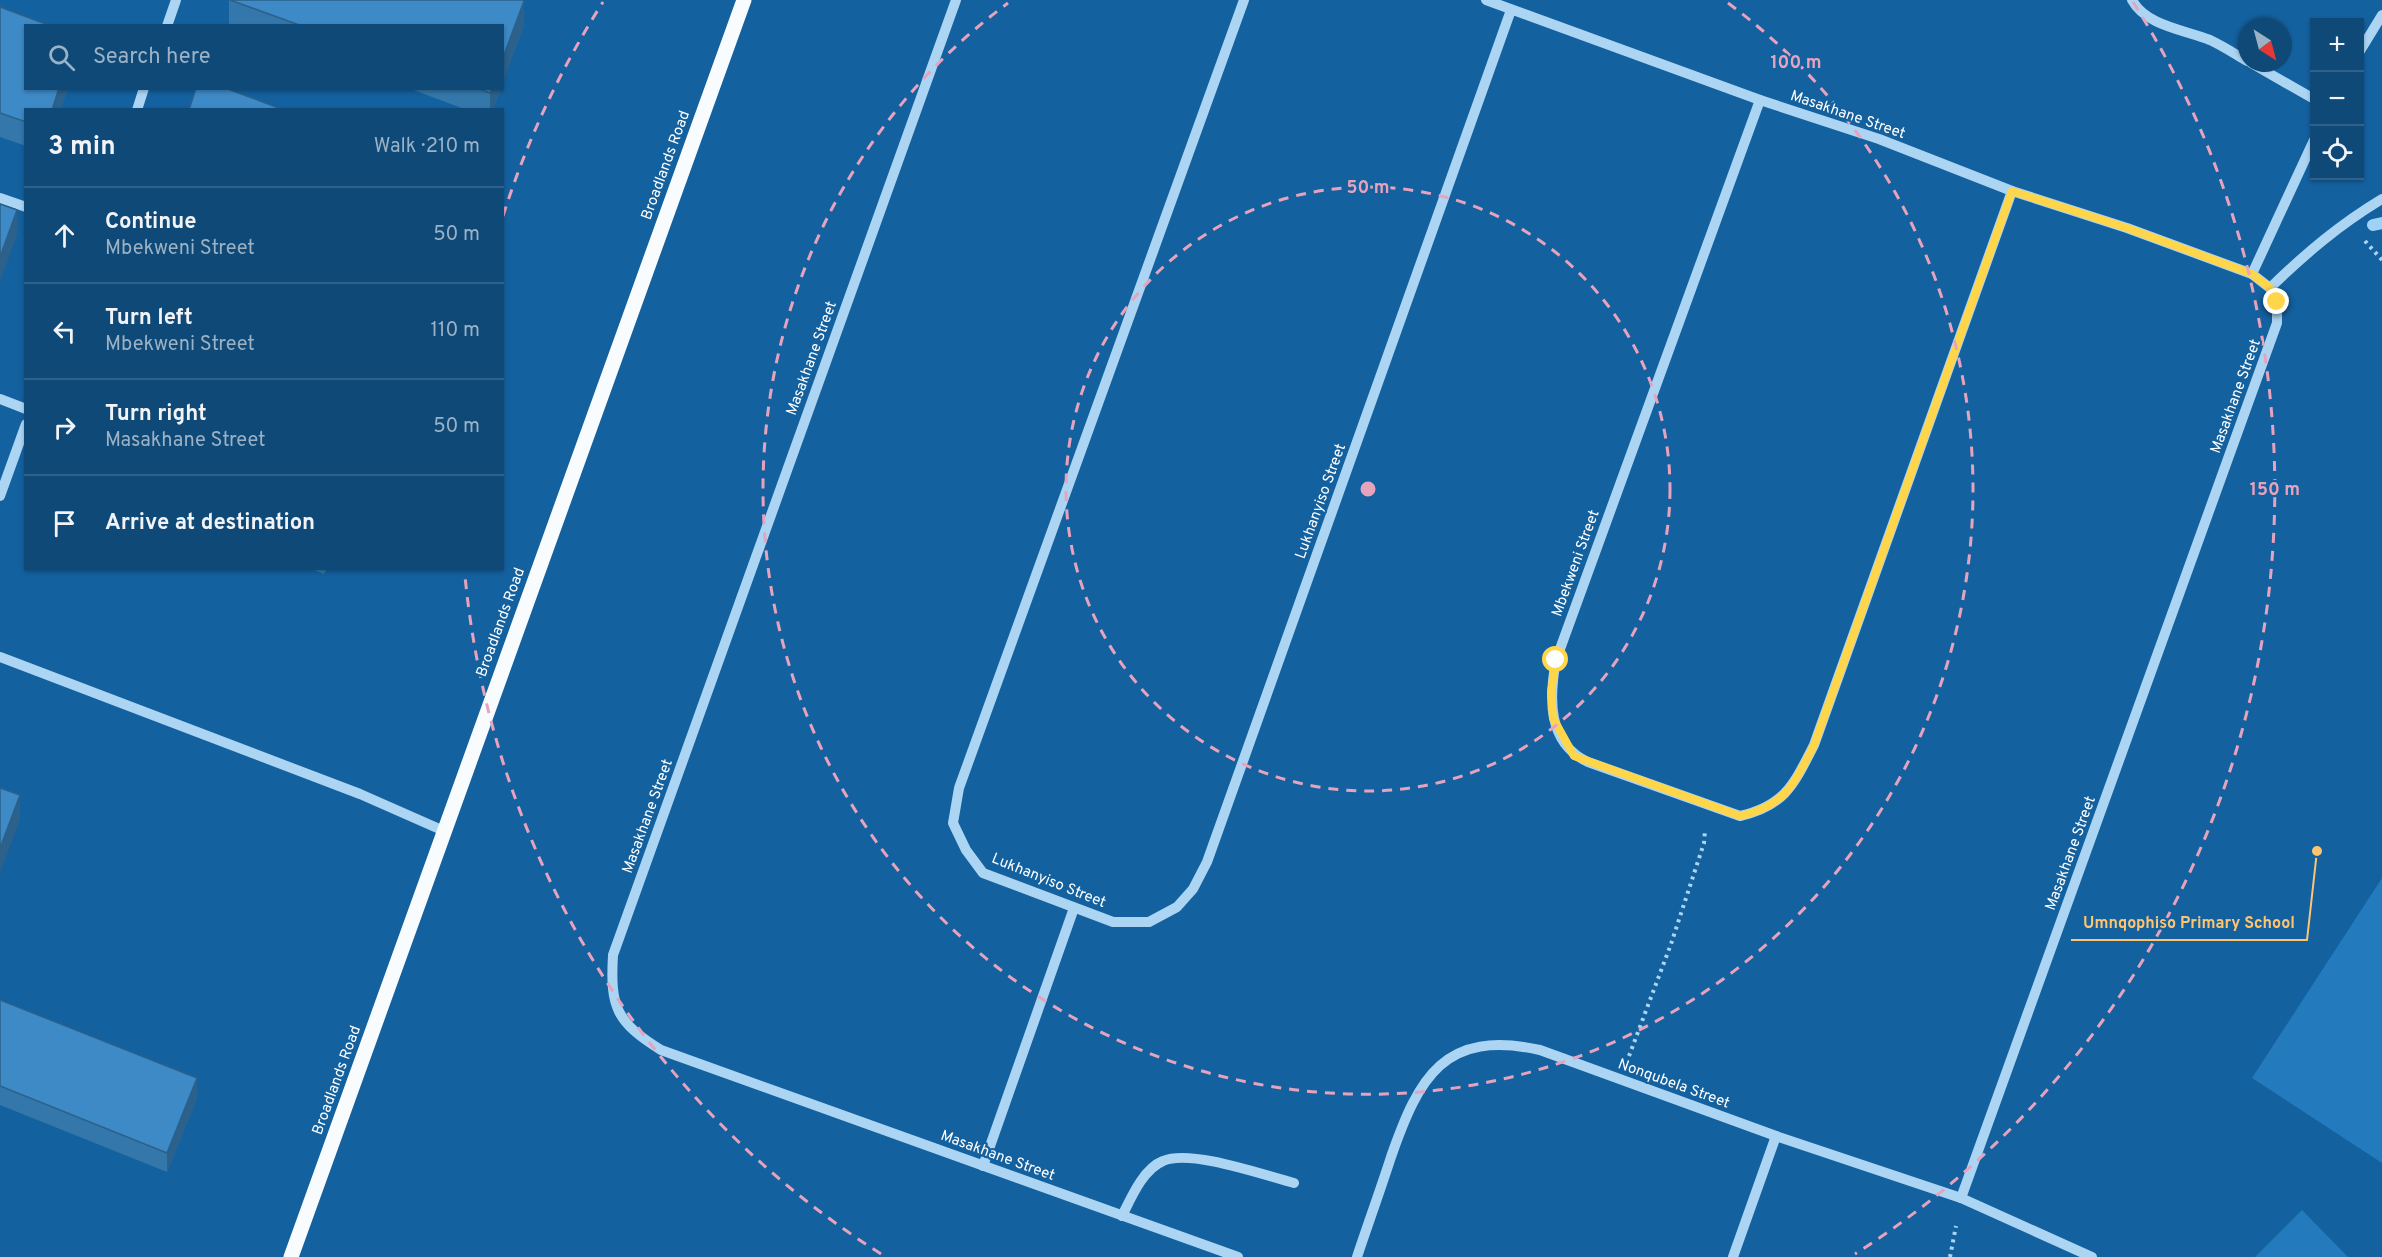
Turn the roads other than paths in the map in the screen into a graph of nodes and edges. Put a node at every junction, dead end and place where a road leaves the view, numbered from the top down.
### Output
1 (176, 0) edge
2 (744, 0) edge
3 (956, 0) edge
4 (1244, 0) edge
5 (1486, 0) edge
6 (2132, 0) edge
7 (1511, 10) junction
8 (2382, 15) edge
9 (168, 24) edge
10 (2364, 44) edge
11 (2238, 56) edge
12 (2267, 72) edge
13 (143, 90) edge
14 (2310, 97) edge
15 (1760, 100) junction
16 (138, 108) edge
17 (2310, 150) edge
18 (2012, 191) junction
19 (0, 198) edge
20 (2382, 199) edge
21 (24, 206) edge
22 (2252, 274) junction
23 (2270, 288) junction
24 (0, 399) edge
25 (24, 408) edge
26 (24, 429) edge
27 (0, 496) edge
28 (0, 657) edge
29 (444, 831) junction
30 (1074, 908) junction
31 (1776, 1136) junction
32 (983, 1166) junction
33 (1294, 1183) dead end
34 (1961, 1198) junction
35 (1122, 1216) junction
36 (291, 1257) edge
37 (1238, 1257) edge
38 (1357, 1257) edge
39 (1733, 1257) edge
40 (2092, 1257) edge

1 - 9 street
2 - 29 main road, Broadlands Road
3 - 32 street, Masakhane Street
4 - 30 street, Lukhanyiso Street
5 - 7 street, Masakhane Street
6 - 11 street
7 - 15 street, Masakhane Street
7 - 30 street, Lukhanyiso Street
8 - 10 street
12 - 14 street
13 - 16 street
15 - 18 street, Masakhane Street
15 - 18 street, Mbekweni Street
17 - 22 street
18 - 22 street, Masakhane Street
19 - 21 street
20 - 23 street
22 - 23 street, Masakhane Street
23 - 34 street, Masakhane Street
24 - 25 street
26 - 27 street
28 - 29 street
29 - 36 main road, Broadlands Road
30 - 32 street
31 - 34 street, Nonqubela Street
31 - 38 street, Nonqubela Street
31 - 39 street
32 - 35 street, Masakhane Street
33 - 35 street
34 - 40 street, Nonqubela Street
35 - 37 street, Masakhane Street

